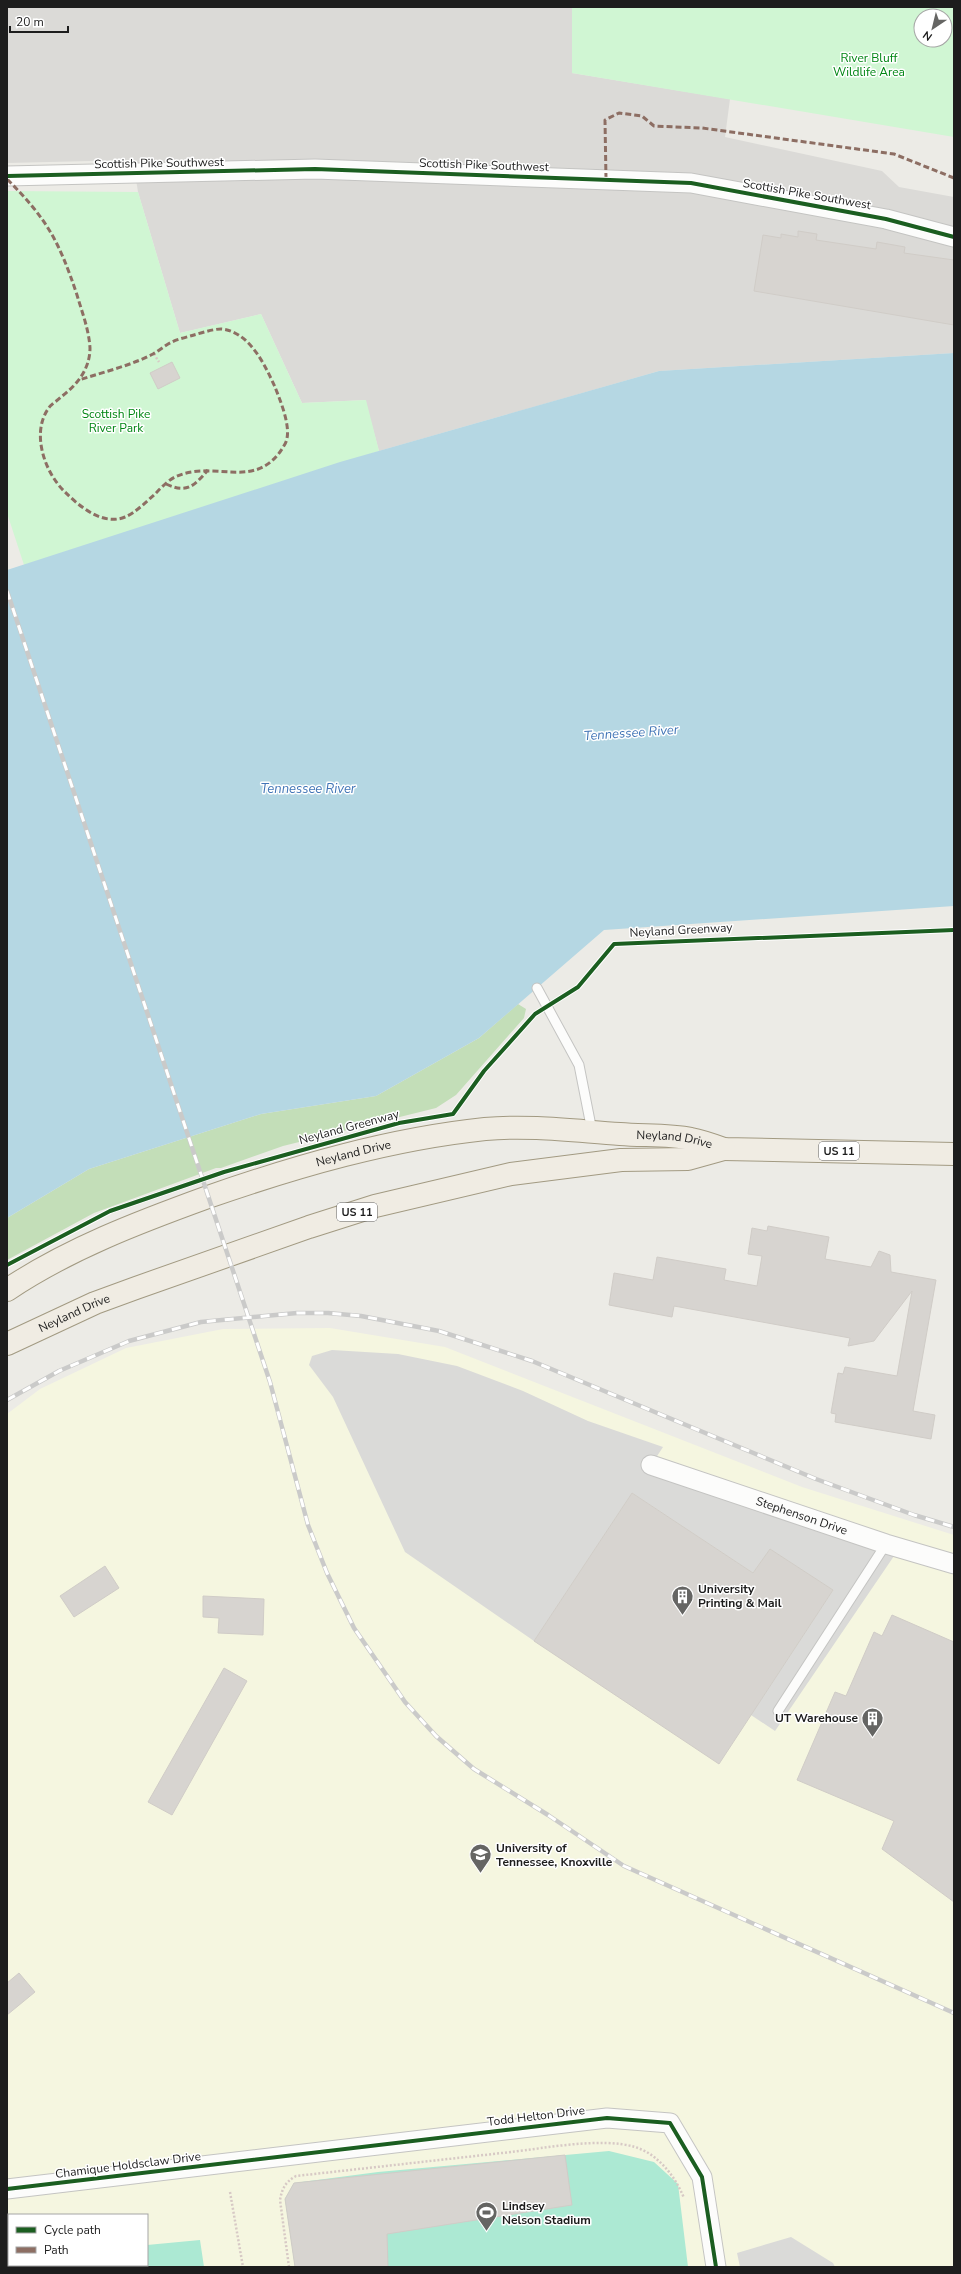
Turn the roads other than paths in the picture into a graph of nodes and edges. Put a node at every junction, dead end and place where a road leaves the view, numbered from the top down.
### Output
1 (7, 176) edge
2 (954, 238) edge
3 (537, 988) dead end
4 (592, 1131) junction
5 (724, 1148) junction
6 (954, 1154) edge
7 (7, 1290) edge
8 (7, 1344) edge
9 (651, 1465) dead end
10 (886, 1544) junction
11 (954, 1564) edge
12 (778, 1711) dead end
13 (252, 2161) joint
14 (7, 2188) edge
15 (716, 2267) edge

1 - 2 street, Scottish Pike Southwest
3 - 4 lane
4 - 5 main road, Neyland Drive / US 11
4 - 7 main road, Neyland Drive / US 11
5 - 6 main road, Neyland Drive / US 11
5 - 8 main road, Neyland Drive / US 11
9 - 10 street, Stephenson Drive
10 - 11 street, Stephenson Drive
10 - 12 lane
13 - 14 street, Chamique Holdsclaw Drive
13 - 15 street, Todd Helton Drive

